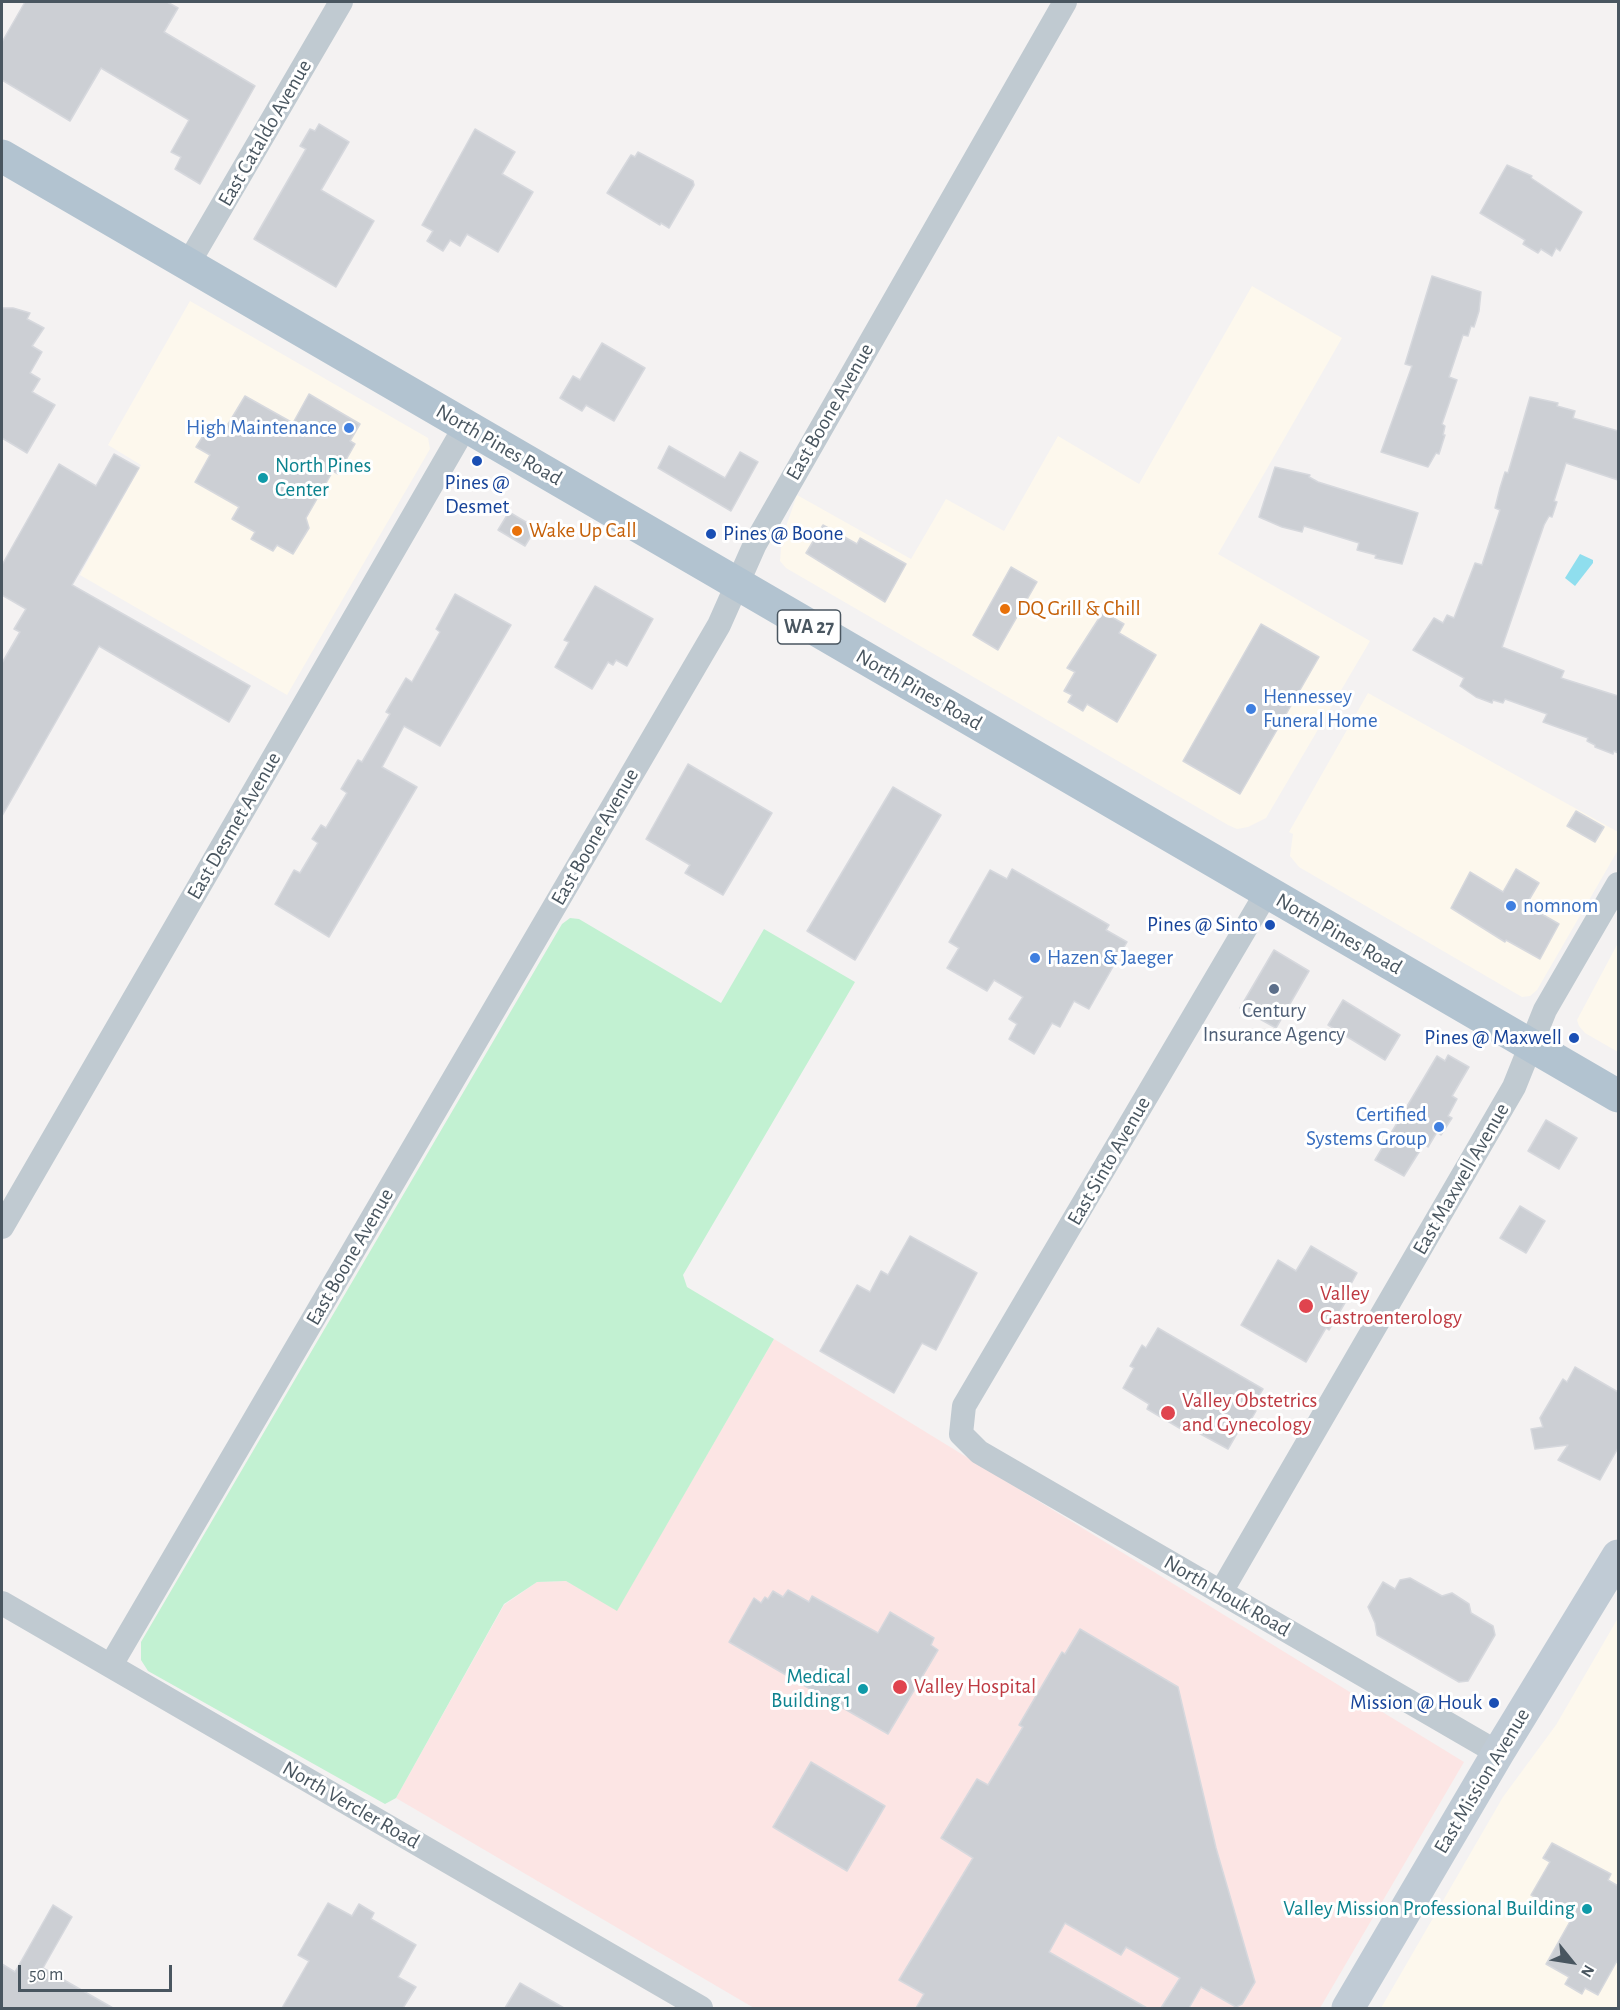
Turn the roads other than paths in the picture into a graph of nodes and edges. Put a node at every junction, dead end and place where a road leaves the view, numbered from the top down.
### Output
1 (341, 2) edge
2 (1065, 2) edge
3 (2, 156) edge
4 (188, 264) junction
5 (466, 425) junction
6 (738, 586) junction
7 (1618, 884) edge
8 (1267, 892) junction
9 (1532, 1046) junction
10 (1618, 1096) edge
11 (2, 1227) edge
12 (961, 1434) joint
13 (1618, 1556) edge
14 (1221, 1592) junction
15 (2, 1603) edge
16 (111, 1665) junction
17 (1497, 1753) junction
18 (701, 2008) edge
19 (1348, 2008) edge

1 - 4 street, East Cataldo Avenue
2 - 6 street, East Boone Avenue
3 - 4 main road, North Pines Road / WA 27
4 - 5 main road, North Pines Road / WA 27
5 - 6 main road, North Pines Road / WA 27
5 - 11 street, East Desmet Avenue
6 - 8 main road, North Pines Road / WA 27
6 - 16 street, East Boone Avenue
7 - 9 street, East Maxwell Avenue
8 - 9 main road, North Pines Road / WA 27
8 - 12 street, East Sinto Avenue
9 - 10 main road, North Pines Road / WA 27
9 - 14 street, East Maxwell Avenue
12 - 14 street, North Houk Road
13 - 17 street, East Mission Avenue
14 - 17 street, North Houk Road
15 - 16 street, North Vercler Road
16 - 18 street, North Vercler Road
17 - 19 street, East Mission Avenue

